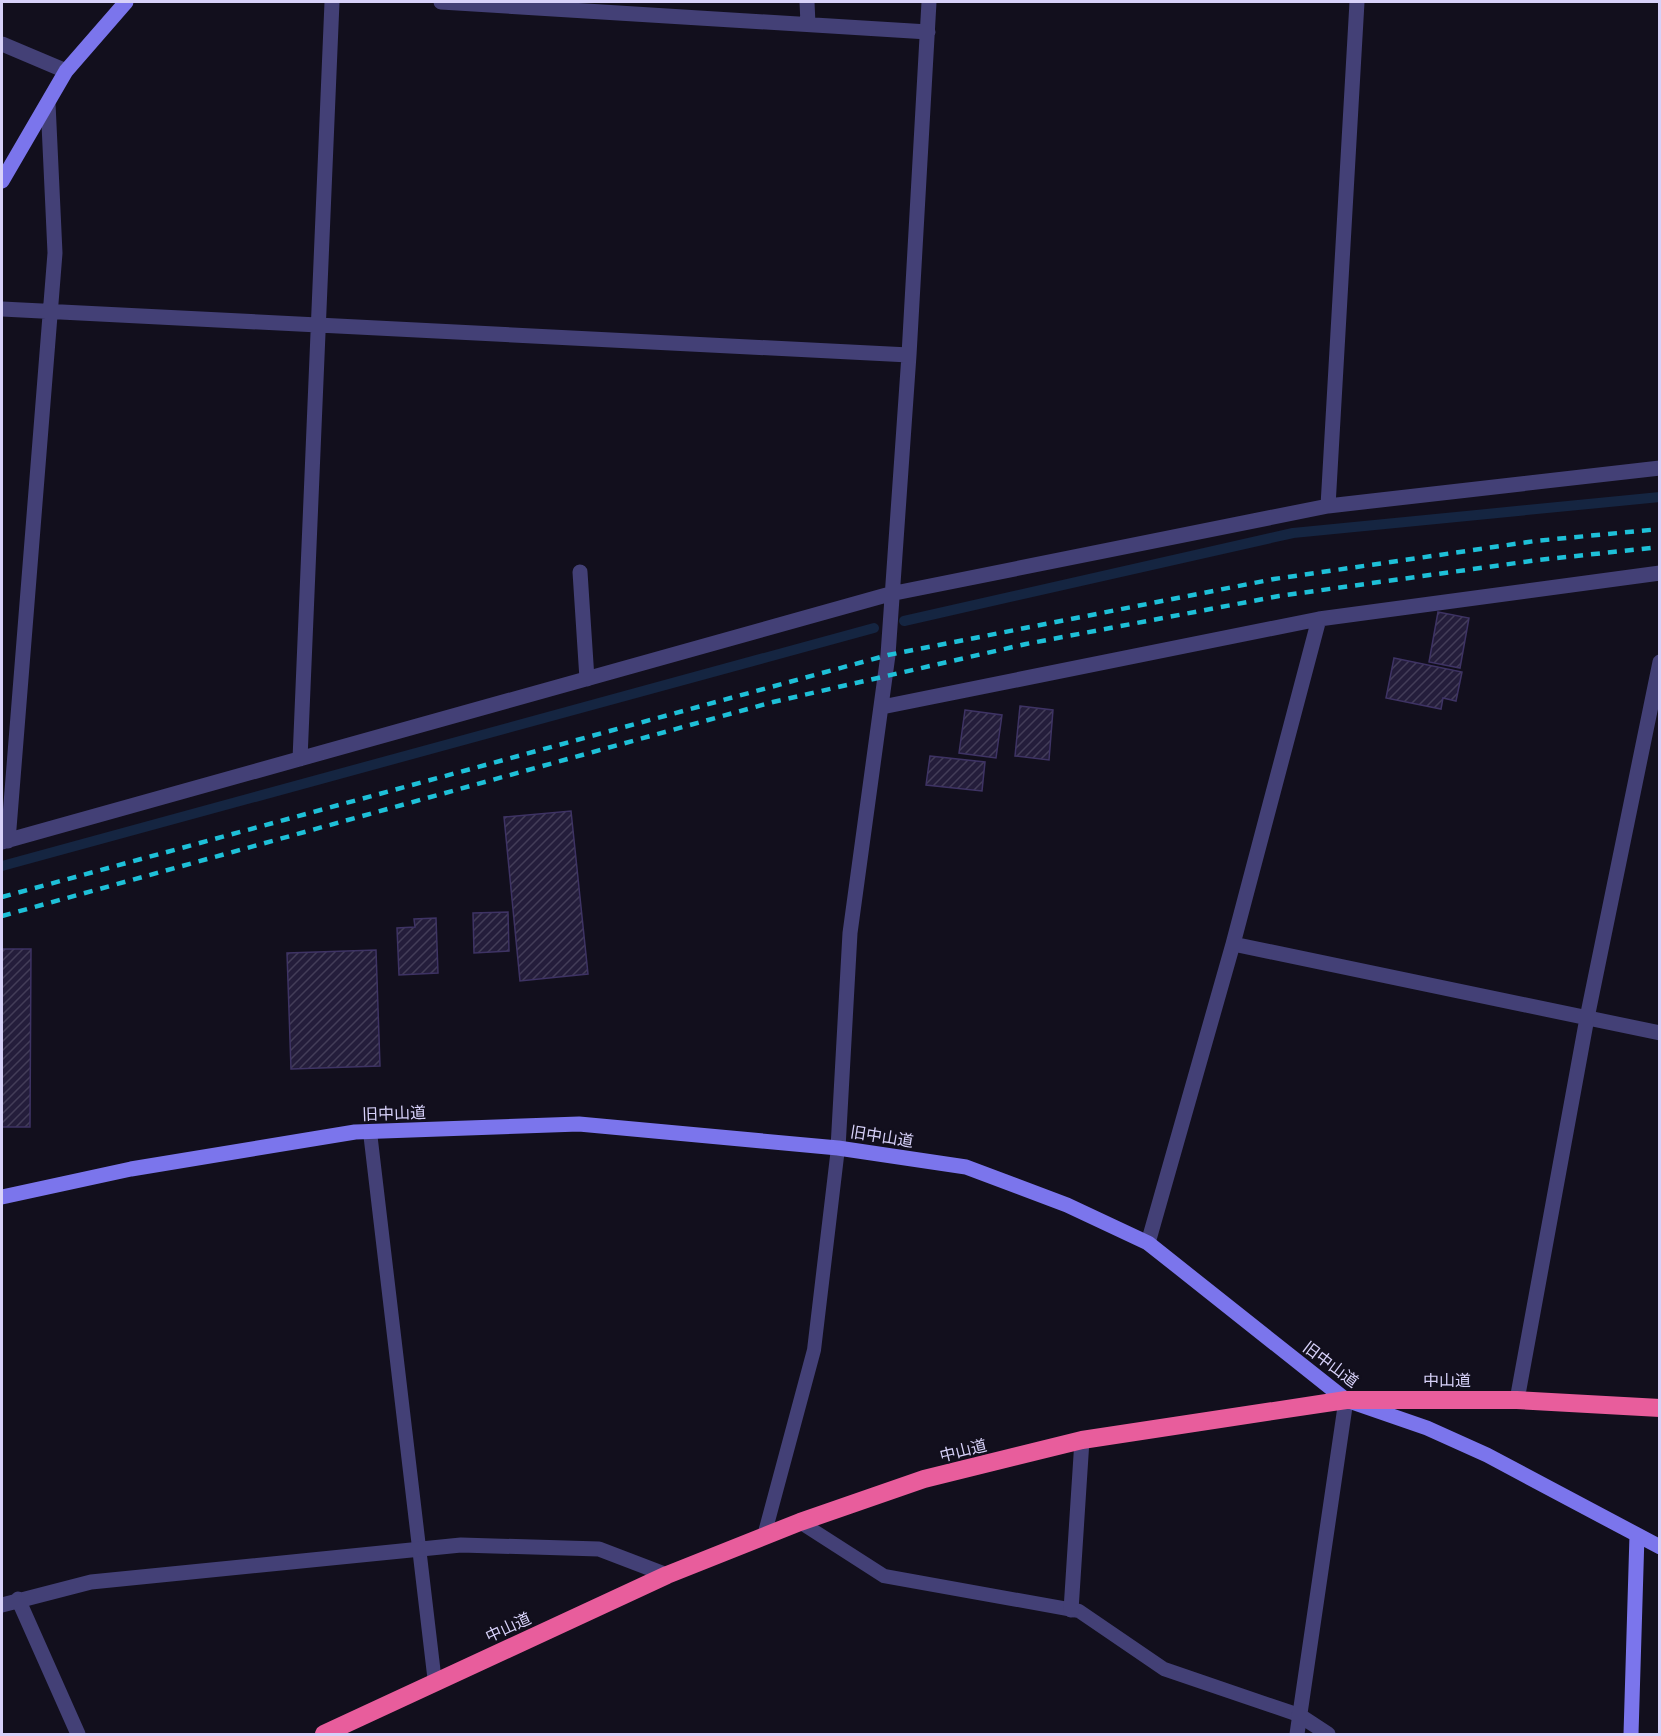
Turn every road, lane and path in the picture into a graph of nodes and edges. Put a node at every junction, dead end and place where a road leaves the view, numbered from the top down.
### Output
1 (126, 2) edge
2 (332, 2) edge
3 (441, 2) edge
4 (807, 2) edge
5 (929, 2) edge
6 (1357, 2) edge
7 (808, 24) junction
8 (928, 32) junction
9 (2, 44) edge
10 (66, 72) junction
11 (48, 103) junction
12 (2, 182) edge
13 (2, 309) edge
14 (50, 312) junction
15 (320, 325) junction
16 (909, 355) junction
17 (1659, 468) edge
18 (1328, 506) junction
19 (580, 572) dead end
20 (1659, 573) edge
21 (890, 594) junction
22 (1319, 619) junction
23 (1659, 671) edge
24 (587, 679) junction
25 (882, 707) junction
26 (300, 759) junction
27 (4, 842) edge
28 (1233, 944) junction
29 (1587, 1018) junction
30 (1659, 1033) edge
31 (370, 1132) junction
32 (838, 1148) junction
33 (2, 1197) edge
34 (1148, 1243) junction
35 (1346, 1400) junction
36 (1517, 1400) junction
37 (1659, 1408) edge
38 (1082, 1440) junction
39 (800, 1522) junction
40 (1637, 1535) junction
41 (764, 1536) junction
42 (1659, 1546) edge
43 (417, 1549) junction
44 (668, 1575) junction
45 (18, 1599) junction
46 (2, 1605) edge
47 (1071, 1610) junction
48 (435, 1683) junction
49 (1299, 1715) junction
50 (78, 1734) edge
51 (328, 1734) edge
52 (1297, 1734) edge
53 (1328, 1734) edge
54 (1631, 1734) edge

1 - 10 street
2 - 15 street
3 - 7 street
4 - 7 street
5 - 8 street
6 - 18 street
7 - 8 street
8 - 16 street
9 - 10 street
10 - 11 street
11 - 12 street
11 - 14 street
13 - 14 street
14 - 15 street
14 - 27 street
15 - 16 street
15 - 26 street
16 - 21 street
17 - 18 street
18 - 21 street
19 - 24 street
20 - 22 street
21 - 24 street
21 - 25 street
22 - 25 street
22 - 28 street
23 - 29 street
24 - 26 street
25 - 32 street
26 - 27 street
28 - 29 street
28 - 34 street
29 - 30 street
29 - 36 street
31 - 32 street, 旧中山道
31 - 33 street, 旧中山道
31 - 43 lane
32 - 34 street, 旧中山道
32 - 41 lane
34 - 35 street, 旧中山道
35 - 36 highway, 中山道
35 - 38 highway, 中山道
35 - 40 street, 旧中山道
35 - 49 street
36 - 37 highway, 中山道
38 - 39 highway, 中山道
38 - 47 street
39 - 41 highway, 中山道
39 - 47 lane
40 - 42 street, 旧中山道
40 - 54 street
41 - 44 highway, 中山道
43 - 44 street
43 - 45 street
43 - 48 lane
44 - 48 highway, 中山道
45 - 46 street
45 - 50 street
47 - 49 lane
48 - 51 highway, 中山道
49 - 52 street
49 - 53 street

